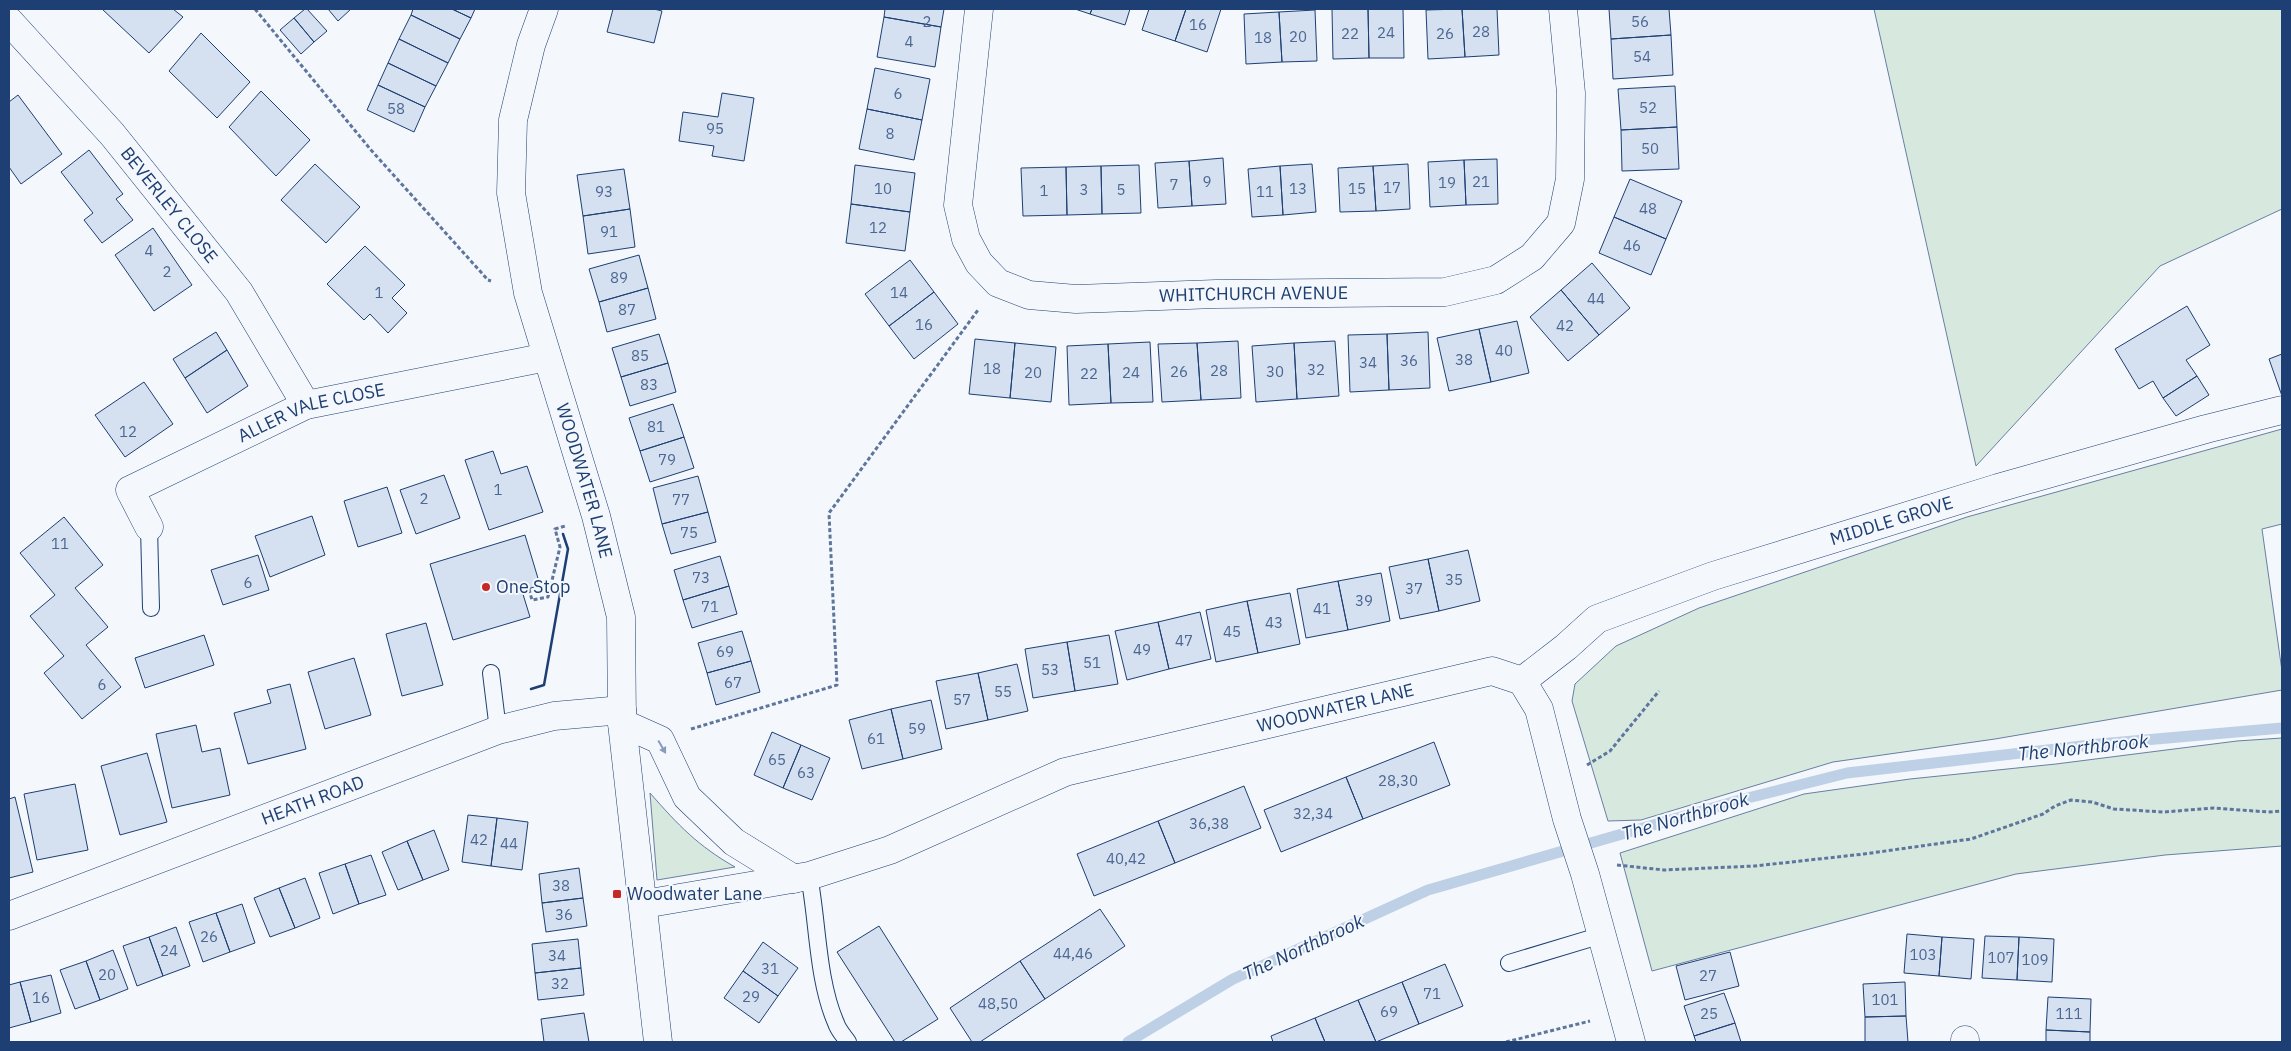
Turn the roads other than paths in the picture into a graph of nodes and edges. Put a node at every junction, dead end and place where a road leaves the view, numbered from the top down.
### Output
1 (544, 9) edge
2 (979, 9) edge
3 (1563, 9) edge
4 (9, 21) edge
5 (546, 357) junction
6 (306, 405) junction
7 (2282, 410) edge
8 (149, 527) joint
9 (151, 608) dead end
10 (491, 673) dead end
11 (1522, 681) junction
12 (622, 716) junction
13 (498, 730) junction
14 (801, 877) junction
15 (644, 904) junction
16 (9, 916) edge
17 (1602, 935) junction
18 (1509, 963) dead end
19 (658, 1042) edge
20 (848, 1042) edge
21 (1631, 1042) edge

1 - 5 street, WOODWATER LANE
2 - 3 street, WHITCHURCH AVENUE
4 - 6 street, BEVERLEY CLOSE
5 - 6 street, ALLER VALE CLOSE
5 - 12 street, WOODWATER LANE
6 - 8 street, ALLER VALE CLOSE
7 - 11 street, MIDDLE GROVE
8 - 9 lane
10 - 13 lane
11 - 14 street, WOODWATER LANE
11 - 17 street
12 - 13 street, HEATH ROAD
12 -> 14 street
12 - 15 street, WOODWATER LANE
13 - 16 street, HEATH ROAD
14 - 15 street, WOODWATER LANE
14 - 20 lane
15 - 19 street, WOODWATER LANE
17 - 18 lane
17 - 21 street

